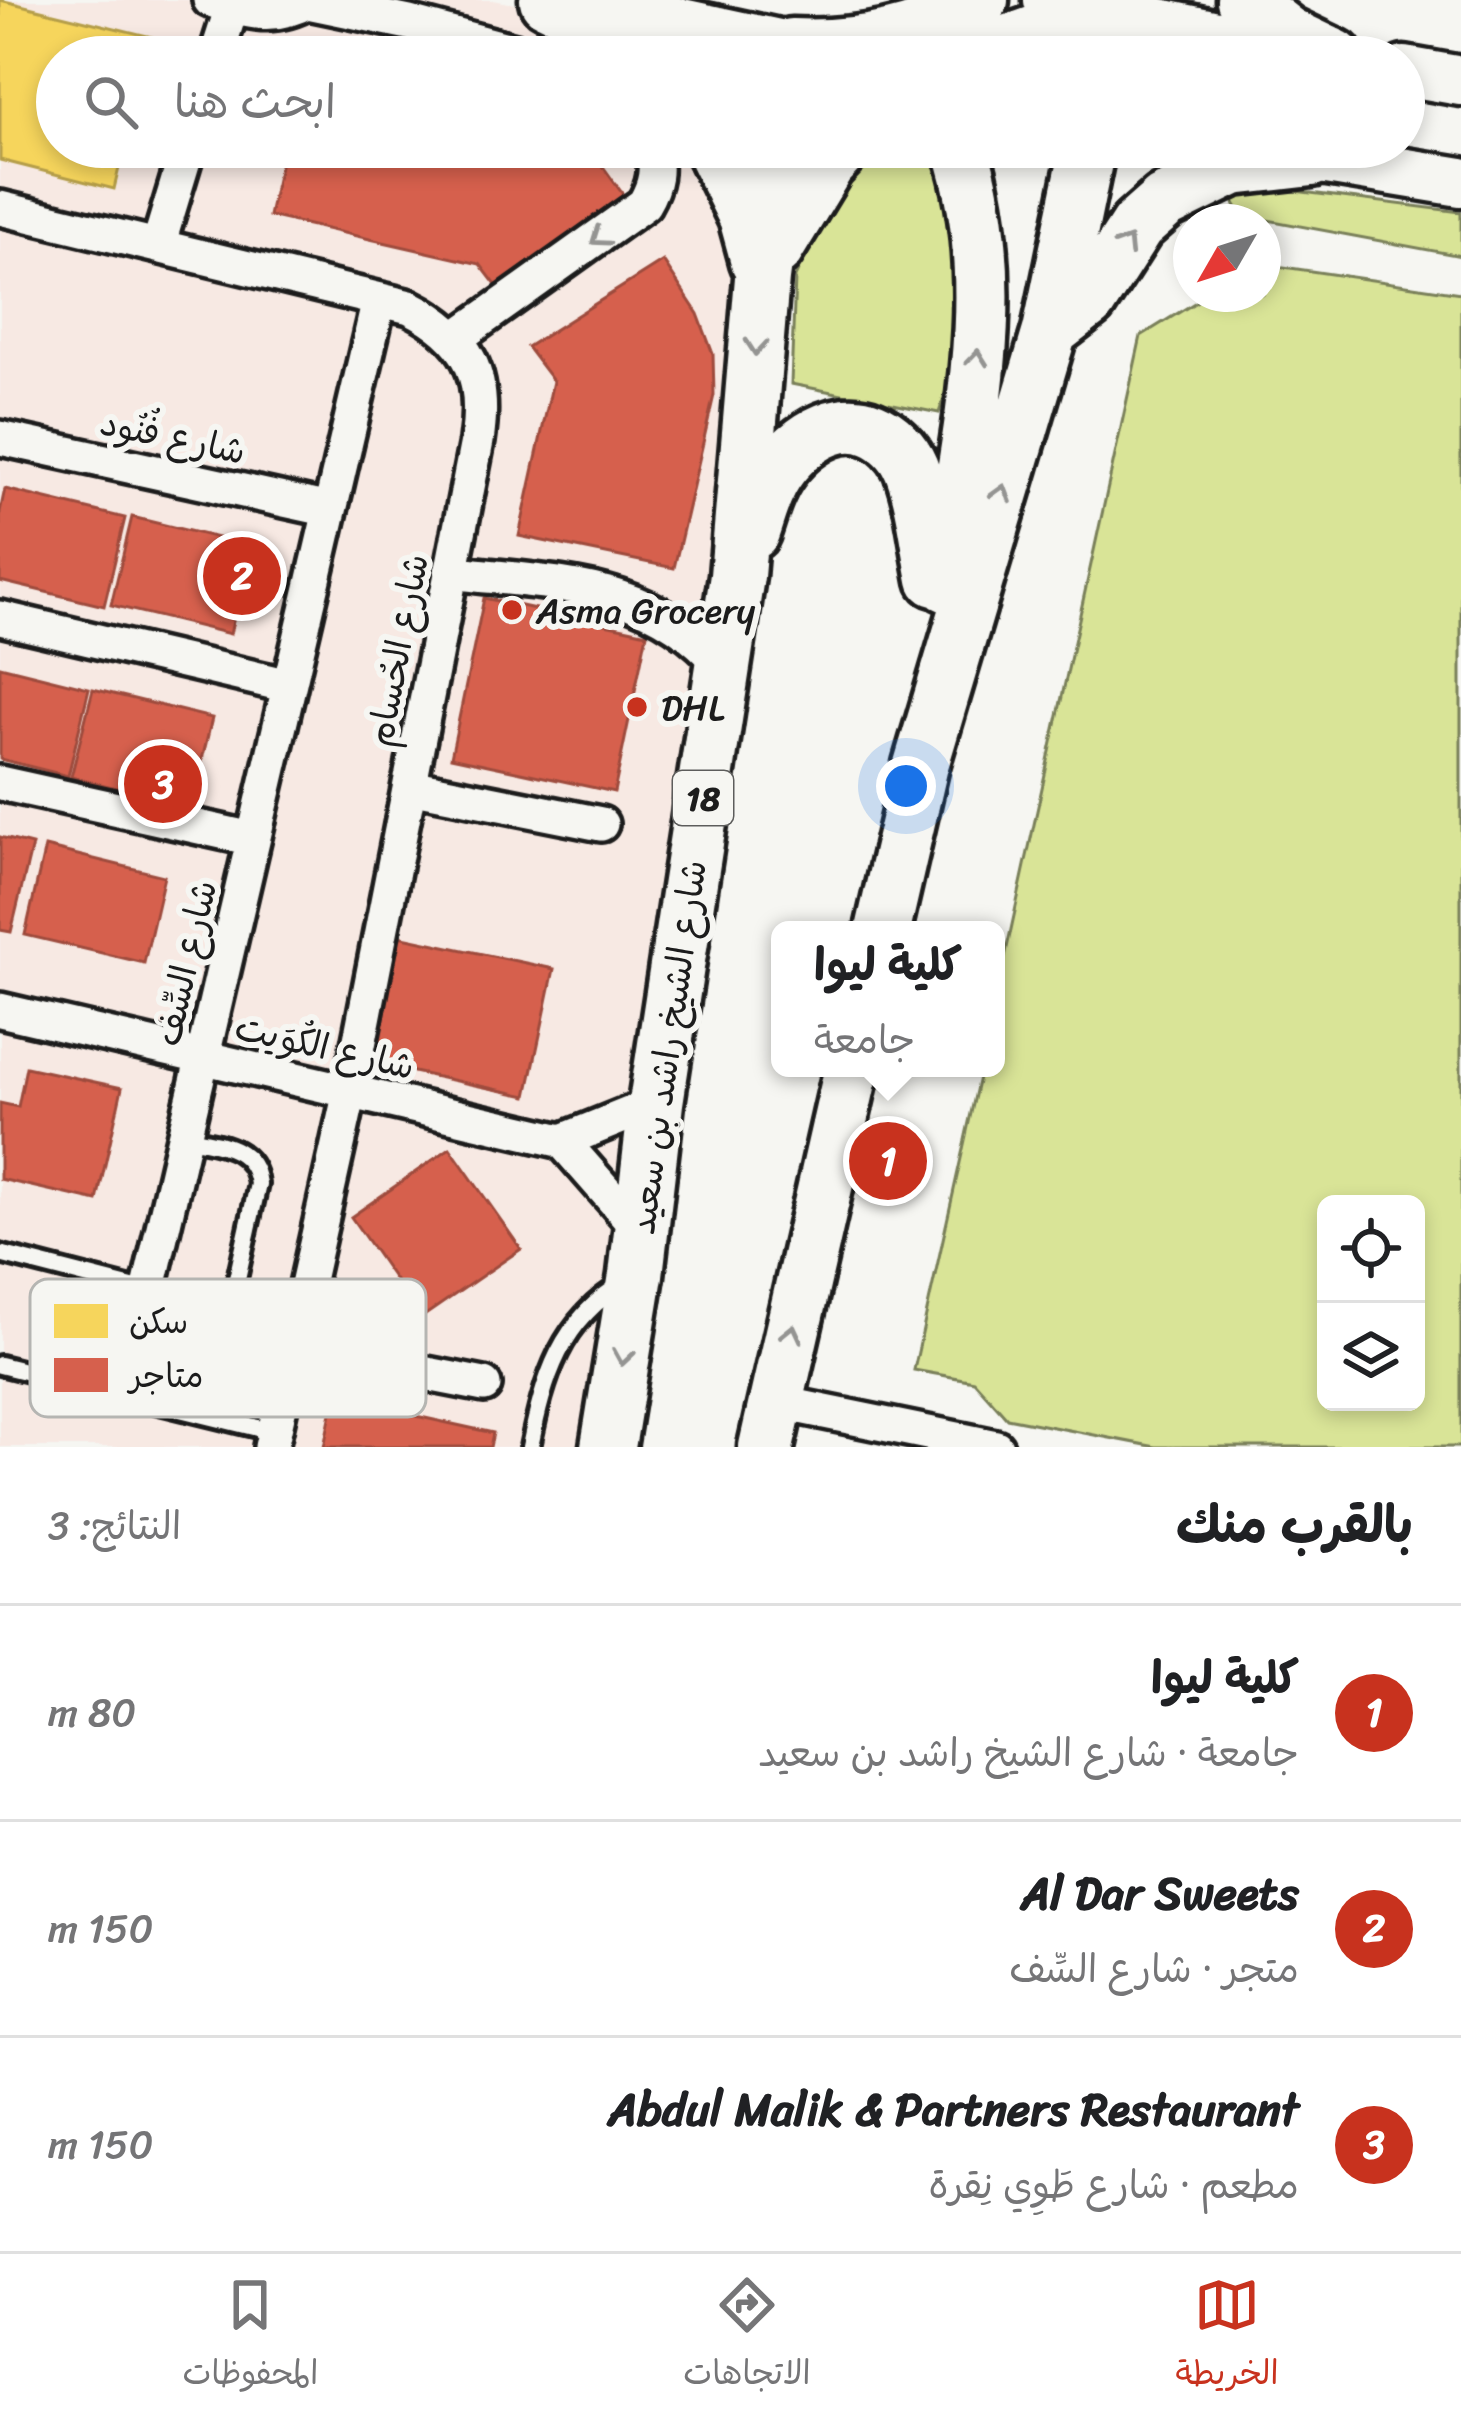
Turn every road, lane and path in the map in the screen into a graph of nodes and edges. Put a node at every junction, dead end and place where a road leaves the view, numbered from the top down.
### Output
1 (547, 0) edge
2 (576, 0) edge
3 (980, 0) edge
4 (1244, 0) edge
5 (309, 1) edge
6 (221, 3) edge
7 (1029, 23) edge
8 (1108, 23) edge
9 (896, 31) edge
10 (218, 36) edge
11 (458, 36) edge
12 (609, 36) edge
13 (782, 36) edge
14 (1191, 36) edge
15 (1291, 36) edge
16 (1425, 75) edge
17 (1461, 81) edge
18 (182, 168) edge
19 (655, 168) edge
20 (722, 168) edge
21 (776, 168) edge
22 (825, 168) edge
23 (965, 168) edge
24 (1084, 168) edge
25 (1233, 168) edge
26 (1370, 168) edge
27 (1461, 182) edge
28 (0, 208) edge
29 (158, 246) junction
30 (762, 278) junction
31 (379, 300) junction
32 (1050, 331) junction
33 (456, 338) junction
34 (0, 438) edge
35 (330, 510) junction
36 (451, 572) junction
37 (737, 575) junction
38 (942, 610) junction
39 (0, 618) edge
40 (723, 667) junction
41 (289, 686) junction
42 (921, 765) junction
43 (0, 783) edge
44 (410, 786) junction
45 (602, 824) dead end
46 (254, 839) junction
47 (885, 921) edge
48 (0, 1010) edge
49 (202, 1057) junction
50 (850, 1077) edge
51 (350, 1091) junction
52 (656, 1102) junction
53 (184, 1137) junction
54 (562, 1141) junction
55 (638, 1252) junction
56 (0, 1254) edge
57 (97, 1279) edge
58 (151, 1279) edge
59 (237, 1279) edge
60 (308, 1279) edge
61 (0, 1365) edge
62 (30, 1372) edge
63 (426, 1373) edge
64 (484, 1384) dead end
65 (215, 1417) edge
66 (771, 1424) edge
67 (272, 1439) edge
68 (530, 1447) edge
69 (608, 1447) edge
70 (996, 1447) edge

1 - 12 main road
2 - 13 main road
3 - 9 main road
4 - 15 main road
5 - 6 street
5 - 11 street
6 - 10 street
7 - 8 main road
8 - 14 main road
16 - 17 main road
18 - 29 street
19 -> 33 street
20 - 30 main road
21 - 30 main road, شارع الشيخ راشد بن سعيد / 18
22 - 30 main road
38 -> 23 main road
24 - 32 main road
32 -> 25 main road
26 - 27 main road
28 - 29 street
29 - 31 street
30 -> 37 main road, شارع الشيخ راشد بن سعيد / 18
31 - 33 street
31 - 35 street, شارع السِّف
42 -> 32 main road
33 - 36 street, شارع الحُسام
34 - 35 street, شارع فُنُود
35 - 41 street, شارع السِّف
36 - 40 street
36 - 44 street, شارع الحُسام
37 - 38 main road
37 - 40 main road, شارع الشيخ راشد بن سعيد / 18
38 - 42 main road
39 - 41 street
40 - 52 main road, شارع الشيخ راشد بن سعيد / 18
41 - 46 street, شارع السِّف
42 - 47 main road
43 - 46 street
44 - 45 street
44 - 51 street, شارع الحُسام
46 - 49 street, شارع السِّف
48 - 49 street, شارع الكُوَيت
49 - 51 street, شارع الكُوَيت
49 - 53 street, شارع السِّف
66 -> 50 main road
51 - 54 street, شارع الكُوَيت
51 - 60 street, شارع الحُسام
52 - 54 street
52 - 55 main road, شارع الشيخ راشد بن سعيد / 18
53 - 58 street, شارع السِّف
53 - 59 lane
54 - 55 street
55 - 68 lane
55 -> 69 main road, شارع الشيخ راشد بن سعيد / 18
56 - 57 lane
61 - 62 lane
63 - 64 street
65 - 67 lane
66 - 70 street

